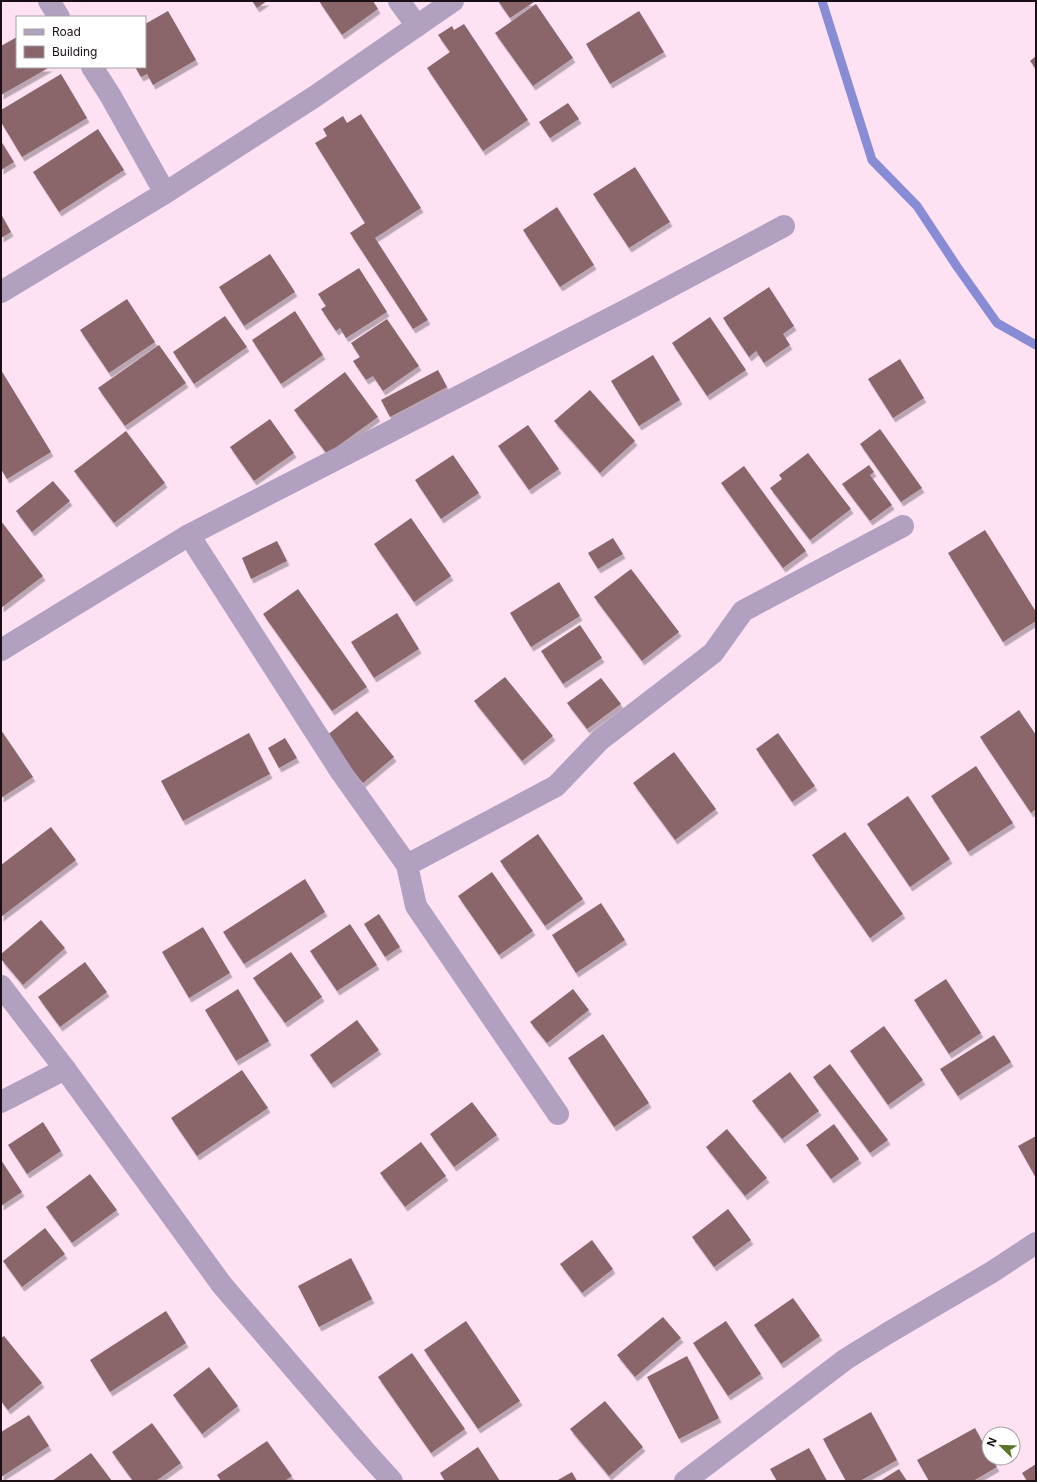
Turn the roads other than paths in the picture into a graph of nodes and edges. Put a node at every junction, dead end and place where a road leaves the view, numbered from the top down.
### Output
1 (49, 1) edge
2 (399, 1) edge
3 (452, 1) edge
4 (58, 16) edge
5 (417, 26) junction
6 (93, 68) edge
7 (165, 193) junction
8 (784, 226) dead end
9 (1, 292) edge
10 (903, 526) dead end
11 (189, 536) junction
12 (1, 650) edge
13 (407, 865) junction
14 (1, 986) edge
15 (65, 1069) junction
16 (1, 1102) edge
17 (558, 1114) dead end
18 (1036, 1243) edge
19 (392, 1481) edge
20 (686, 1481) edge

1 - 4 street
2 - 5 street
3 - 5 street
5 - 7 street
6 - 7 street
7 - 9 street
8 - 11 street
10 - 13 street
11 - 12 street
11 - 13 street
13 - 17 street
14 - 15 street
15 - 16 street
15 - 19 street
18 - 20 street

